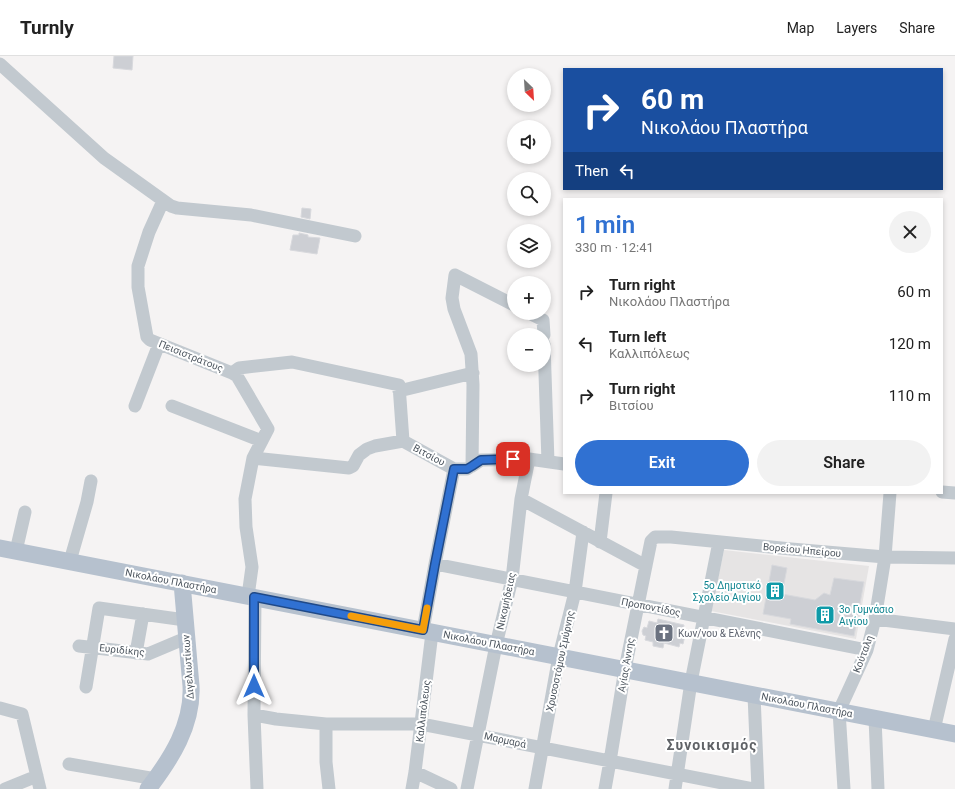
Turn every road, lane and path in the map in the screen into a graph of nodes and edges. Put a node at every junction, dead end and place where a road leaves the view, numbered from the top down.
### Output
1 (0, 64) edge
2 (163, 201) junction
3 (355, 236) dead end
4 (507, 301) edge
5 (159, 344) junction
6 (473, 372) junction
7 (545, 372) edge
8 (232, 373) junction
9 (399, 391) junction
10 (135, 406) dead end
11 (172, 406) dead end
12 (262, 441) junction
13 (403, 441) junction
14 (253, 458) junction
15 (529, 459) junction
16 (548, 462) junction
17 (563, 464) edge
18 (472, 466) junction
19 (454, 469) junction
20 (91, 481) dead end
21 (943, 492) edge
22 (955, 493) edge
23 (606, 494) edge
24 (890, 494) edge
25 (521, 498) junction
26 (25, 512) dead end
27 (583, 532) junction
28 (651, 541) joint
29 (600, 542) junction
30 (719, 542) junction
31 (8, 549) edge
32 (885, 557) junction
33 (955, 558) edge
34 (70, 561) junction
35 (435, 564) junction
36 (646, 566) junction
37 (512, 579) junction
38 (182, 583) junction
39 (575, 592) junction
40 (251, 596) junction
41 (638, 604) junction
42 (143, 614) junction
43 (704, 617) junction
44 (875, 619) junction
45 (185, 620) junction
46 (955, 629) edge
47 (428, 632) junction
48 (186, 638) junction
49 (955, 639) edge
50 (496, 645) junction
51 (86, 647) junction
52 (867, 650) junction
53 (136, 653) junction
54 (559, 656) junction
55 (625, 669) junction
56 (691, 682) junction
57 (86, 687) dead end
58 (754, 695) junction
59 (0, 708) edge
60 (839, 711) junction
61 (254, 715) junction
62 (875, 718) junction
63 (326, 724) junction
64 (421, 724) junction
65 (934, 730) junction
66 (955, 734) edge
67 (478, 735) junction
68 (542, 748) junction
69 (610, 761) junction
70 (69, 764) dead end
71 (415, 772) junction
72 (677, 774) junction
73 (39, 783) edge
74 (152, 784) edge
75 (5, 789) edge
76 (257, 789) edge
77 (329, 789) edge
78 (412, 789) edge
79 (451, 789) edge
80 (467, 789) edge
81 (535, 789) edge
82 (605, 789) edge
83 (675, 789) edge
84 (753, 789) edge
85 (758, 789) edge
86 (844, 789) edge
87 (878, 789) edge

1 - 2 street
2 - 3 street
2 - 5 street, Πεισιστράτους
4 - 6 street
5 - 8 street, Πεισιστράτους
5 - 10 street
6 - 9 street
6 - 18 street
7 - 16 street
8 - 9 street
8 - 12 street, Πεισιστράτους
9 - 13 street
11 - 12 street
12 - 14 street, Πεισιστράτους
13 - 14 street, Βιτσίου
13 - 19 street, Βιτσίου
14 - 40 street, Πεισιστράτους
15 - 16 street, Βιτσίου
15 - 18 street, Βιτσίου
15 - 25 street, Νικομήδειας
16 - 17 street, Βιτσίου
18 - 19 street, Βιτσίου
19 - 35 street, Καλλιπόλεως
20 - 34 street
21 - 22 street
23 - 29 street
24 - 32 street, Κούταλη
25 - 27 street
25 - 37 street, Νικομήδειας
26 - 31 street
27 - 29 street
27 - 39 street, Χρυσοστόμου Σμύρνης
28 - 30 street, Βορείου Ηπείρου
28 - 36 street, Αγίας Άννης
29 - 36 street
30 - 32 street, Βορείου Ηπείρου
30 - 43 street
31 - 34 main road, Νικολάου Πλαστήρα
32 - 33 street, Βορείου Ηπείρου
32 - 44 street, Κούταλη
34 - 38 main road, Νικολάου Πλαστήρα
35 - 37 street, Προποντίδος
35 - 47 street, Καλλιπόλεως
36 - 41 street, Αγίας Άννης
37 - 39 street, Προποντίδος
37 - 50 street, Νικομήδειας
38 - 40 main road, Νικολάου Πλαστήρα
38 - 45 main road, Διγελιωτίκων
39 - 41 street, Προποντίδος
39 - 54 street, Χρυσοστόμου Σμύρνης
40 - 47 main road, Νικολάου Πλαστήρα
40 - 61 street, Πεισιστράτους
41 - 43 street, Προποντίδος
41 - 55 street, Αγίας Άννης
42 - 45 street
42 - 51 street
42 - 53 street
43 - 52 street, Προποντίδος
43 - 56 street
44 - 46 street
44 - 52 street, Κούταλη
45 - 48 main road, Διγελιωτίκων
47 - 50 main road, Νικολάου Πλαστήρα
47 - 64 street, Καλλιπόλεως
48 - 53 street, Ευριδίκης
48 - 74 main road, Διγελιωτίκων
49 - 65 street
50 - 54 main road, Νικολάου Πλαστήρα
50 - 67 street, Νικομήδειας
51 - 53 street, Ευριδίκης
51 - 57 street
52 - 60 street, Κούταλη
54 - 55 main road, Νικολάου Πλαστήρα
54 - 68 street, Χρυσοστόμου Σμύρνης
55 - 56 main road, Νικολάου Πλαστήρα
55 - 69 street, Αγίας Άννης
56 - 58 main road, Νικολάου Πλαστήρα
56 - 72 street
58 - 60 main road, Νικολάου Πλαστήρα
58 - 85 street
59 - 73 street
60 - 62 main road, Νικολάου Πλαστήρα
60 - 86 street, Κούταλη
61 - 63 street, Μαρμαρά
61 - 76 street, Πεισιστράτους
62 - 65 main road, Νικολάου Πλαστήρα
62 - 87 street
63 - 64 street, Μαρμαρά
63 - 77 street
64 - 67 street, Μαρμαρά
64 - 71 street, Καλλιπόλεως
65 - 66 main road, Νικολάου Πλαστήρα
67 - 68 street, Μαρμαρά
67 - 80 street, Νικομήδειας
68 - 69 street, Μαρμαρά
68 - 81 street, Χρυσοστόμου Σμύρνης
69 - 72 street, Μαρμαρά
69 - 82 street, Αγίας Άννης
70 - 74 street
71 - 78 street, Καλλιπόλεως
71 - 79 street
72 - 83 street
72 - 84 street, Μαρμαρά
73 - 75 street

